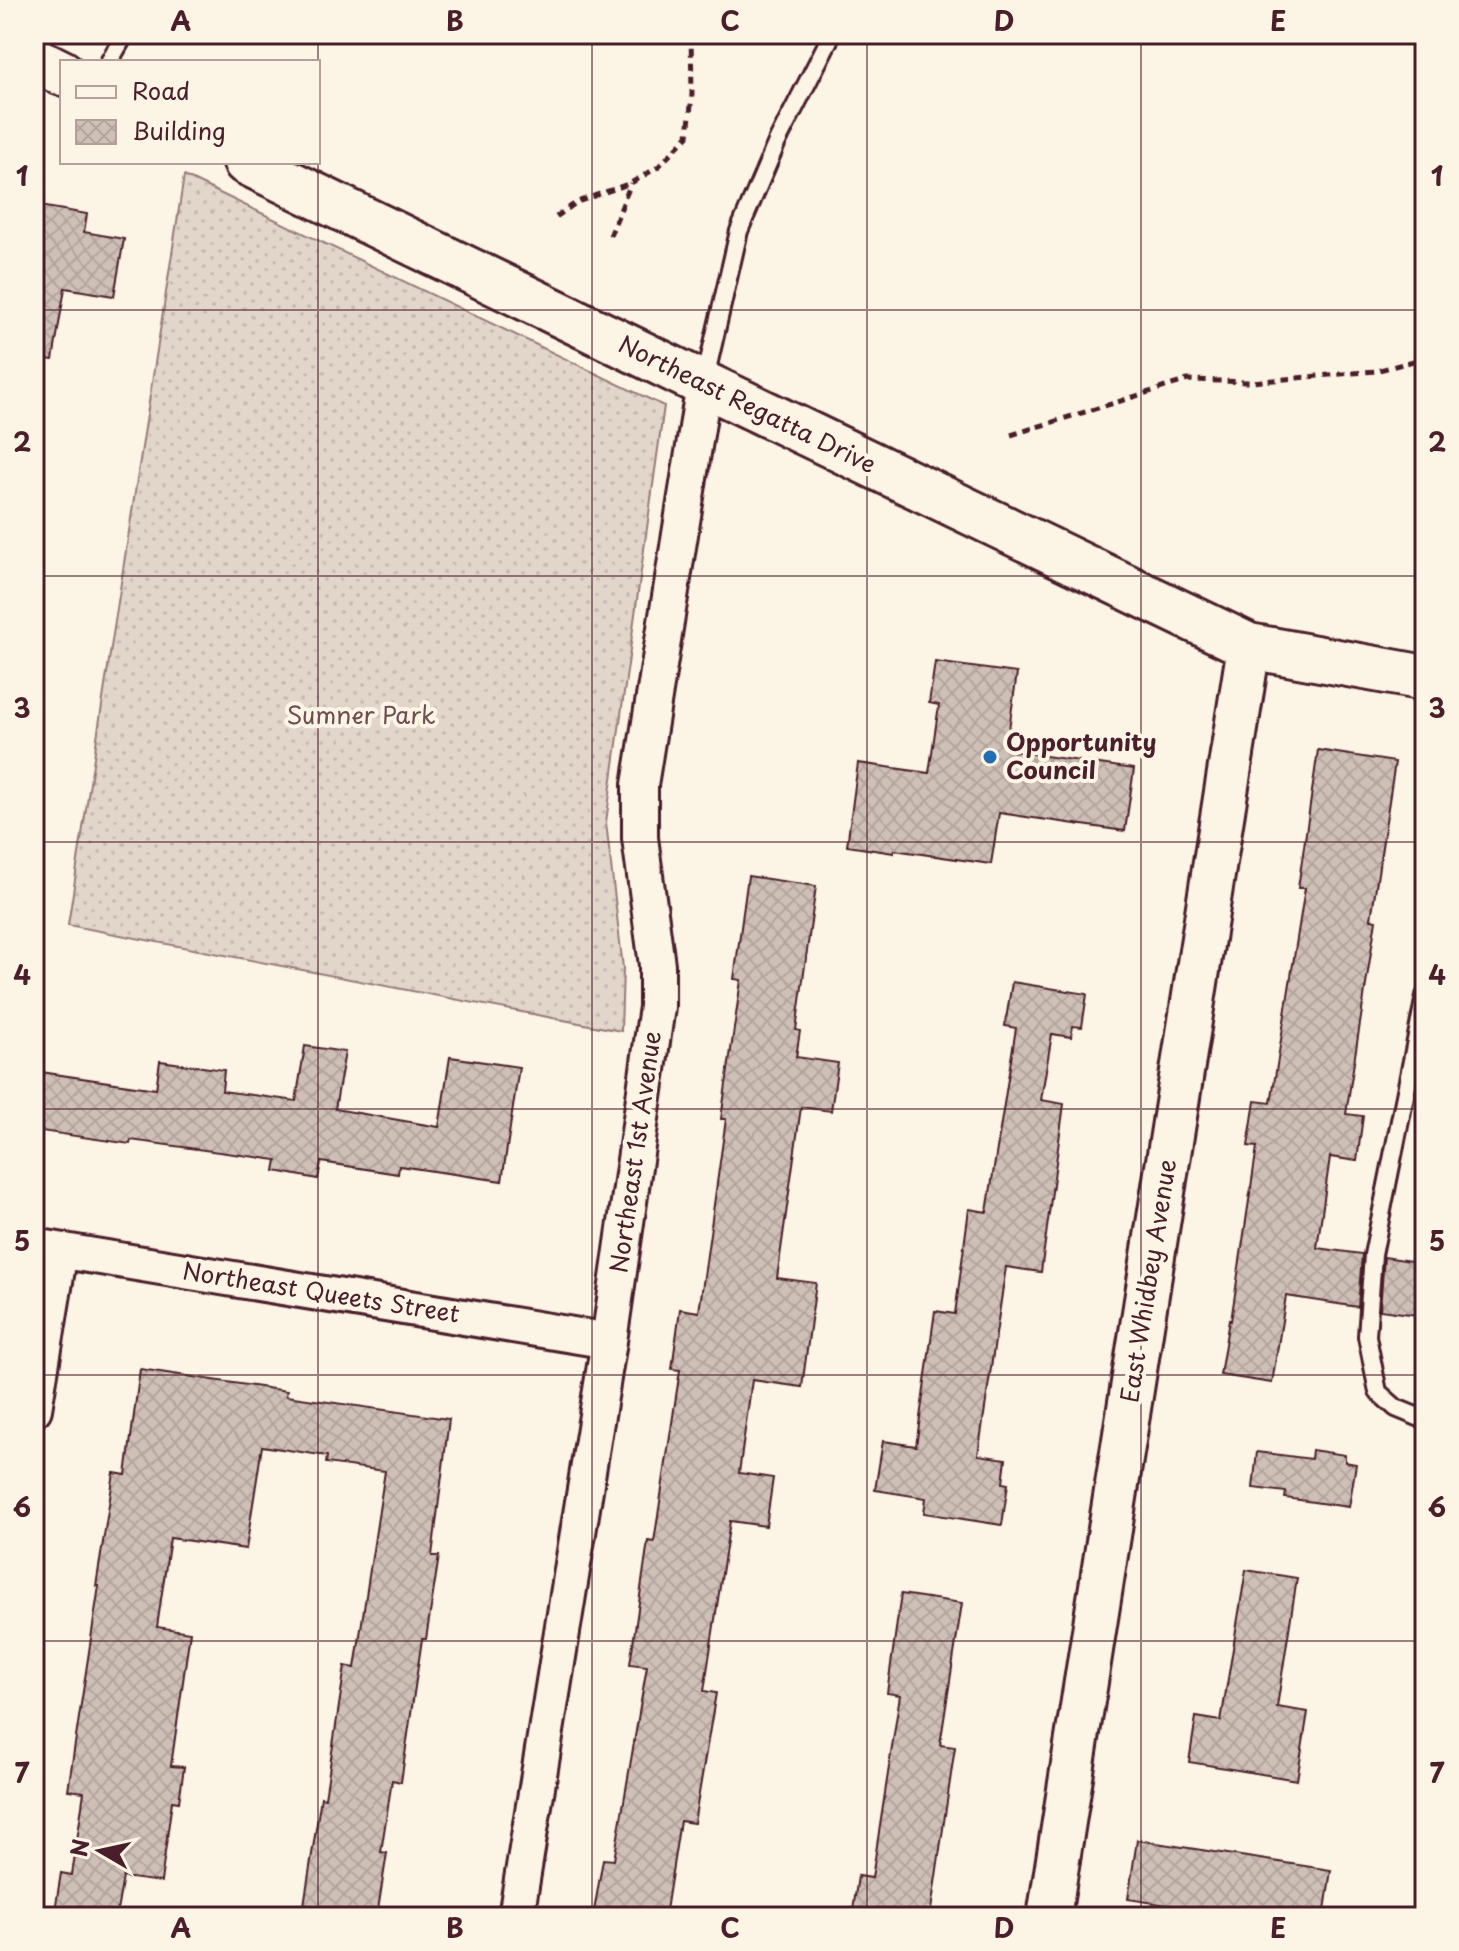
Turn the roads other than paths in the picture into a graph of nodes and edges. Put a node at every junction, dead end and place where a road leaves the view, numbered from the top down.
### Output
1 (125, 34) edge
2 (829, 40) dead end
3 (34, 59) edge
4 (110, 60) edge
5 (60, 72) edge
6 (250, 164) edge
7 (704, 384) junction
8 (1249, 646) junction
9 (1425, 678) edge
10 (1425, 996) edge
11 (47, 1248) edge
12 (609, 1341) junction
13 (34, 1409) edge
14 (1425, 1418) edge
15 (516, 1917) edge
16 (1049, 1917) edge

1 - 4 lane
2 - 7 lane
3 - 5 main road
6 - 7 main road, Northeast Regatta Drive
7 - 8 main road, Northeast Regatta Drive
7 - 12 street, Northeast 1st Avenue
8 - 9 main road, Northeast Regatta Drive
8 - 16 street, East Whidbey Avenue
10 - 14 lane
11 - 12 street, Northeast Queets Street
11 - 13 street
12 - 15 street, Northeast 1st Avenue

